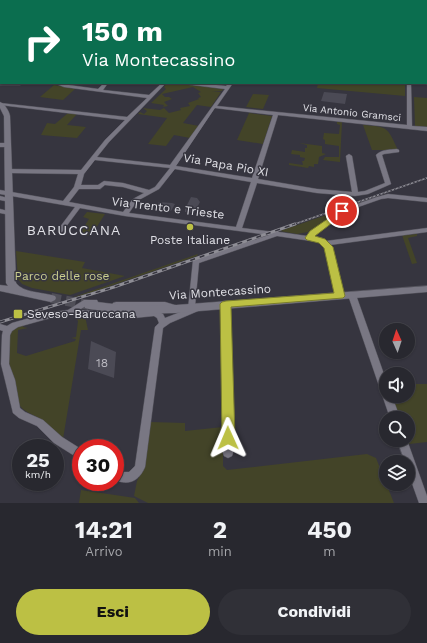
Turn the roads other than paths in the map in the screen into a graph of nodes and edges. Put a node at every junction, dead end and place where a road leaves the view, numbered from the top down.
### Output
1 (0, 84) edge
2 (20, 84) dead end
3 (59, 84) edge
4 (105, 84) edge
5 (163, 84) edge
6 (206, 84) edge
7 (409, 84) edge
8 (229, 85) edge
9 (99, 90) junction
10 (151, 97) junction
11 (0, 104) edge
12 (215, 107) junction
13 (276, 114) junction
14 (128, 119) junction
15 (410, 127) junction
16 (427, 129) edge
17 (0, 145) edge
18 (8, 145) junction
19 (397, 151) dead end
20 (349, 156) dead end
21 (93, 158) junction
22 (173, 167) junction
23 (9, 171) junction
24 (81, 172) junction
25 (254, 180) junction
26 (78, 185) junction
27 (0, 192) edge
28 (149, 192) junction
29 (355, 194) junction
30 (10, 197) junction
31 (0, 198) edge
32 (427, 200) edge
33 (64, 204) junction
34 (78, 207) junction
35 (0, 211) edge
36 (10, 213) junction
37 (125, 214) junction
38 (239, 228) junction
39 (427, 230) edge
40 (60, 231) dead end
41 (276, 233) junction
42 (310, 238) junction
43 (325, 243) junction
44 (4, 284) edge
45 (427, 289) edge
46 (352, 295) junction
47 (340, 296) junction
48 (51, 298) tunnel mouth
49 (226, 304) junction
50 (205, 306) junction
51 (85, 307) joint
52 (191, 308) junction
53 (170, 316) junction
54 (4, 328) edge
55 (379, 373) edge
56 (405, 447) edge
57 (72, 449) edge
58 (228, 453) dead end
59 (124, 478) edge
60 (424, 503) edge

1 - 2 street
3 - 9 street
4 - 9 street
5 - 10 street
6 - 8 street
7 - 15 street
8 - 12 street
9 - 10 street
10 - 14 street
11 - 14 street
11 - 18 street
12 - 13 street, Via Antonio Gramsci
12 - 22 street
13 - 15 street, Via Antonio Gramsci
13 - 25 street
14 - 21 street
15 - 16 street, Via Antonio Gramsci
17 - 18 street
18 - 23 street
19 - 29 street, Via Papa Pio XI
20 - 29 street
21 - 22 street, Via Papa Pio XI
21 - 24 street
22 - 25 street, Via Papa Pio XI
22 - 28 street
23 - 24 street
23 - 30 street
24 - 26 street
25 - 29 street, Via Papa Pio XI
25 - 38 street
26 - 28 street
26 - 33 street
27 - 30 street
28 - 37 street
30 - 31 street, Via Trento e Trieste
30 - 33 street, Via Trento e Trieste
30 - 36 street
32 - 42 street
33 - 34 street, Via Trento e Trieste
34 - 37 street, Via Trento e Trieste
34 - 40 street
35 - 36 street
36 - 44 street
37 - 38 street, Via Trento e Trieste
38 - 41 street, Via Trento e Trieste
39 - 43 street
41 - 42 street, Via Trento e Trieste
41 - 52 street
42 - 43 street, Via Trento e Trieste
43 - 47 street
44 - 48 street
45 - 46 street, Via Montecassino
46 - 47 street, Via Montecassino
46 - 55 street
47 - 49 street, Via Montecassino
49 - 50 street, Via Montecassino
49 - 58 street
50 - 52 street, Via Montecassino
50 - 53 street
51 - 53 street, Via Montecassino
51 - 54 street
52 - 53 street, Via Montecassino
53 - 59 street
54 - 57 street
56 - 60 street

